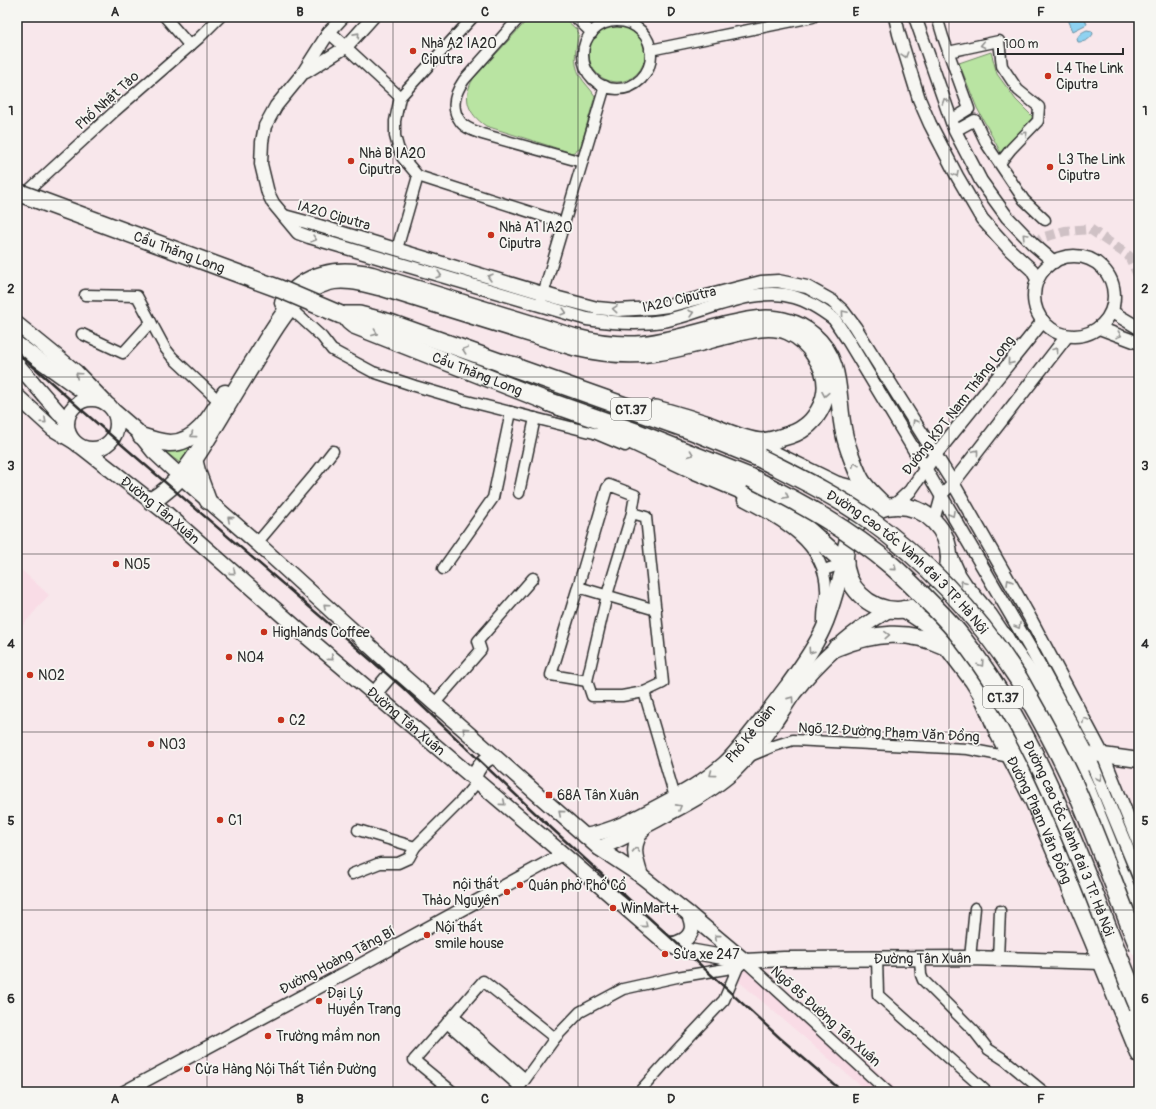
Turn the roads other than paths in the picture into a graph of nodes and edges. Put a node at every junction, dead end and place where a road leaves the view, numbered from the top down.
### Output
1 (165, 17) edge
2 (220, 17) edge
3 (343, 17) edge
4 (373, 17) edge
5 (472, 17) edge
6 (520, 17) edge
7 (575, 17) edge
8 (813, 17) edge
9 (895, 17) edge
10 (916, 17) edge
11 (937, 17) edge
12 (776, 21) edge
13 (209, 22) edge
14 (329, 32) junction
15 (592, 33) junction
16 (190, 46) junction
17 (346, 47) junction
18 (650, 50) junction
19 (948, 52) junction
20 (303, 73) junction
21 (605, 86) junction
22 (400, 97) junction
23 (953, 125) junction
24 (582, 162) junction
25 (1000, 164) junction
26 (418, 176) junction
27 (17, 184) edge
28 (24, 190) edge
29 (17, 201) edge
30 (284, 216) junction
31 (1045, 220) dead end
32 (564, 223) junction
33 (397, 249) junction
34 (1054, 262) junction
35 (1037, 279) junction
36 (543, 293) junction
37 (85, 295) dead end
38 (540, 305) junction
39 (1113, 306) junction
40 (289, 307) junction
41 (341, 315) junction
42 (1043, 321) junction
43 (151, 322) junction
44 (17, 324) edge
45 (1099, 328) junction
46 (1139, 328) edge
47 (82, 334) dead end
48 (1067, 336) junction
49 (1139, 343) edge
50 (17, 344) edge
51 (502, 363) junction
52 (17, 364) edge
53 (17, 396) edge
54 (92, 398) junction
55 (220, 402) junction
56 (550, 402) junction
57 (110, 407) junction
58 (511, 412) junction
59 (535, 418) junction
60 (67, 422) junction
61 (730, 433) junction
62 (141, 436) junction
63 (78, 444) junction
64 (333, 450) dead end
65 (935, 455) junction
66 (194, 459) junction
67 (925, 468) junction
68 (180, 476) junction
69 (953, 483) junction
70 (519, 493) dead end
71 (941, 496) junction
72 (151, 501) junction
73 (208, 501) junction
74 (886, 508) junction
75 (632, 513) junction
76 (934, 521) junction
77 (257, 543) junction
78 (949, 556) junction
79 (845, 563) junction
80 (443, 569) dead end
81 (824, 570) junction
82 (533, 578) dead end
83 (578, 587) junction
84 (607, 595) junction
85 (656, 610) junction
86 (897, 610) junction
87 (823, 630) junction
88 (1003, 636) junction
89 (836, 648) junction
90 (948, 648) junction
91 (395, 669) junction
92 (587, 681) junction
93 (644, 692) junction
94 (374, 694) junction
95 (983, 697) junction
96 (435, 703) junction
97 (757, 735) junction
98 (1088, 754) junction
99 (1103, 755) junction
100 (494, 756) junction
101 (1010, 757) junction
102 (745, 758) junction
103 (1139, 760) edge
104 (476, 780) junction
105 (675, 797) junction
106 (645, 826) junction
107 (358, 830) dead end
108 (585, 836) junction
109 (1139, 844) edge
110 (415, 847) junction
111 (599, 848) junction
112 (563, 854) junction
113 (352, 874) dead end
114 (641, 876) junction
115 (1139, 877) edge
116 (1139, 905) edge
117 (975, 908) dead end
118 (1000, 911) dead end
119 (689, 914) junction
120 (1139, 922) edge
121 (1139, 939) edge
122 (667, 944) junction
123 (1139, 947) edge
124 (877, 958) junction
125 (920, 958) junction
126 (970, 958) junction
127 (998, 958) junction
128 (1101, 962) junction
129 (741, 964) junction
130 (1139, 1007) edge
131 (1139, 1018) edge
132 (450, 1020) junction
133 (1139, 1028) edge
134 (555, 1038) junction
135 (1139, 1054) edge
136 (140, 1083) junction
137 (520, 1086) edge
138 (124, 1092) edge
139 (149, 1092) edge
140 (453, 1092) edge
141 (639, 1092) edge
142 (888, 1092) edge
143 (987, 1092) edge
144 (1044, 1092) edge

1 - 16 street
2 - 13 street, Phố Nhật Tảo
3 - 14 street
17 -> 4 street
5 - 22 street
6 - 24 street
7 - 15 street
8 - 12 street
9 -> 35 street
23 -> 10 street
11 - 19 street
12 - 18 street
13 - 16 street, Phố Nhật Tảo
14 - 17 street
14 - 20 street
15 - 18 street
15 - 21 street
16 - 28 street, Phố Nhật Tảo
17 - 20 street
17 - 22 street
18 - 21 street
19 - 23 street
25 -> 19 street
20 - 30 street
21 - 24 street
22 - 26 street
23 - 25 street
34 -> 23 street
24 - 32 street
25 - 31 street
26 - 32 street
26 - 33 street
27 - 28 street
28 - 29 street, Phố Nhật Tảo
28 - 41 highway, Cầu Thăng Long, bridge
30 - 33 street, IA20 Ciputra
30 -> 38 street, IA20 Ciputra
32 - 36 street
36 -> 33 street, IA20 Ciputra
34 - 35 street
34 - 39 street
35 - 42 street
36 - 38 street
65 -> 36 street, IA20 Ciputra
37 - 43 street
38 -> 67 street, IA20 Ciputra
39 - 45 street
39 - 46 street
40 - 58 street
40 -> 61 highway
40 - 66 highway
51 -> 41 highway, Cầu Thăng Long
41 -> 56 highway, Cầu Thăng Long
42 - 48 street
42 -> 65 street, Đường KĐT Nam Thăng Long
43 - 47 street
43 - 55 street
57 -> 44 main road
45 - 48 street
45 -> 49 street
69 -> 48 street
50 - 54 main road
51 - 61 highway, Cầu Thăng Long
51 - 123 highway, Đường cao tốc Vành đai 3 TP. Hà Nội / CT.37, bridge
52 - 60 main road
53 -> 63 main road, Đường Tân Xuân
54 - 57 main road
54 - 60 main road
55 -> 62 main road
74 -> 55 main road
56 - 79 highway, Cầu Thăng Long
56 -> 130 highway, Đường cao tốc Vành đai 3 TP. Hà Nội / CT.37, bridge
57 - 62 main road
57 - 63 main road
58 - 59 street
58 - 80 street
59 - 70 street
59 - 81 street
60 - 63 main road
61 - 74 highway
62 - 68 main road
63 - 72 main road, Đường Tân Xuân
64 - 77 street
65 - 67 street, Đường KĐT Nam Thăng Long
65 - 69 street, IA20 Ciputra
66 - 68 highway
66 - 73 main road
67 - 71 street
67 - 74 street, Đường KĐT Nam Thăng Long
68 - 72 highway
68 - 73 main road
69 - 71 street
99 -> 69 street
71 - 76 street
71 -> 98 street
72 -> 94 main road, Đường Tân Xuân
77 -> 73 main road
74 - 76 main road
74 - 79 main road
75 - 83 street
75 - 84 street
75 - 85 street
76 - 78 main road
91 -> 77 main road
78 - 86 main road
88 -> 78 main road
79 - 81 street
79 - 86 main road
79 - 87 main road, Phố Kẻ Giàn
81 - 87 street
82 - 96 street
83 - 84 street
83 - 92 street
84 - 85 street
84 - 92 street
85 - 93 street
86 - 89 main road, Phố Kẻ Giàn
86 - 90 main road, Đường Phạm Văn Đồng
87 -> 97 main road, Phố Kẻ Giàn
88 - 116 main road
88 - 120 highway
88 - 121 main road
89 -> 90 main road
97 -> 89 main road, Phố Kẻ Giàn
90 - 95 main road, Đường Phạm Văn Đồng
91 - 94 main road
91 - 96 main road
92 - 93 street
93 - 105 street
94 - 104 main road, Đường Tân Xuân
95 - 101 main road, Đường Phạm Văn Đồng
95 - 131 main road
95 - 133 highway
100 -> 96 main road
97 - 102 main road, Phố Kẻ Giàn
97 -> 105 main road, Phố Kẻ Giàn
98 - 99 main road
98 -> 115 street
99 - 103 main road
99 - 109 street
100 - 104 main road
108 -> 100 main road
101 - 102 street, Ngõ 12 Đường Phạm Văn Đồng
101 - 128 main road, Đường Phạm Văn Đồng
106 -> 102 main road, Phố Kẻ Giàn
104 - 110 street
104 -> 112 main road, Đường Tân Xuân
105 - 108 main road, Phố Kẻ Giàn
106 - 111 main road, Phố Kẻ Giàn
114 -> 106 main road
107 - 110 street
108 - 111 main road
110 - 113 street
111 - 114 main road
112 -> 122 main road, Đường Tân Xuân
112 - 136 street, Đường Hoàng Tăng Bí
114 - 119 main road
117 - 126 street
118 - 127 street
119 - 122 main road
129 -> 119 main road
122 - 129 main road, Đường Tân Xuân
124 - 125 main road, Đường Tân Xuân
124 - 129 main road, Đường Tân Xuân
124 - 143 street
125 - 126 main road, Đường Tân Xuân
125 - 144 street
126 - 127 main road, Đường Tân Xuân
127 - 128 main road, Đường Tân Xuân
128 - 135 main road, Đường Phạm Văn Đồng
129 - 134 street
129 - 141 street
129 - 142 street, Ngõ 85 Đường Tân Xuân
132 - 134 street
132 - 137 street
132 - 140 street
134 - 137 street
136 - 138 street, Đường Hoàng Tăng Bí
136 - 139 street

